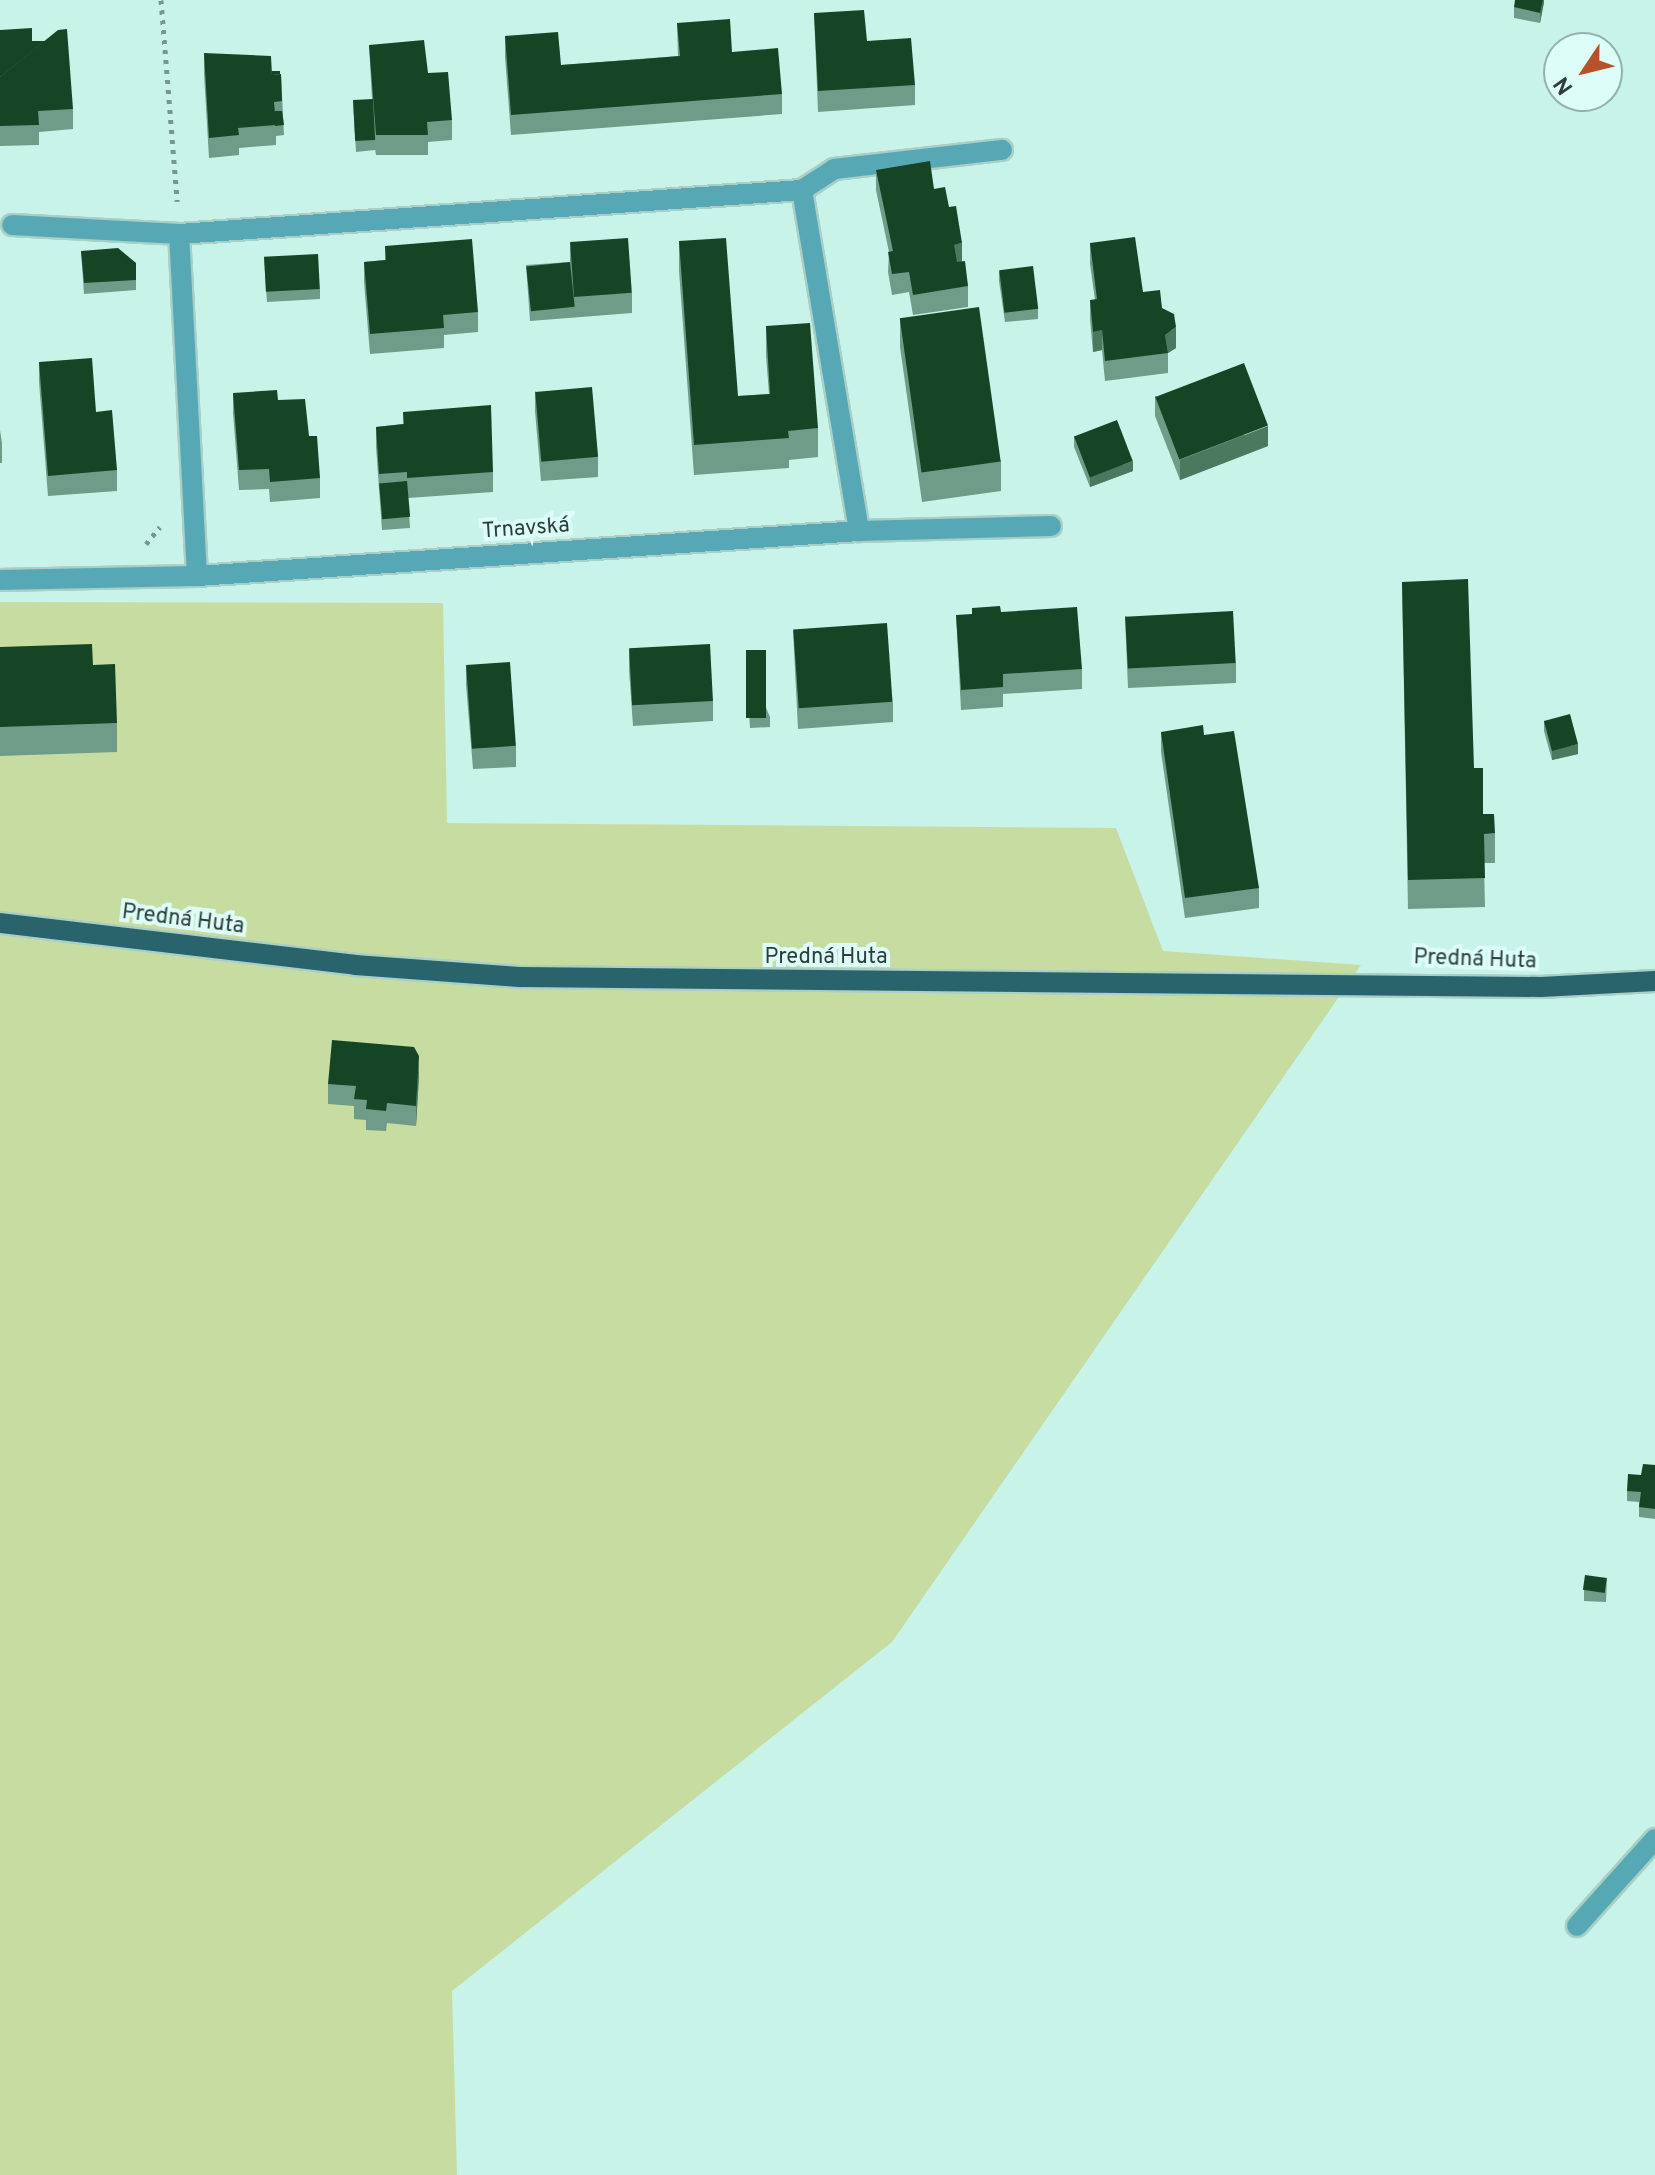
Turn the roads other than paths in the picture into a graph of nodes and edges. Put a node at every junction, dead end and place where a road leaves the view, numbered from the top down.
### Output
1 (1002, 150) dead end
2 (802, 190) junction
3 (12, 225) dead end
4 (179, 234) junction
5 (1051, 526) dead end
6 (859, 531) junction
7 (197, 576) junction
8 (0, 580) edge
9 (0, 923) edge
10 (1655, 981) edge
11 (1655, 1839) edge
12 (1577, 1926) dead end

1 - 2 street
2 - 4 street
2 - 6 street
3 - 4 street
4 - 7 street
5 - 6 street, Trnavská
6 - 7 street, Trnavská
7 - 8 street, Trnavská
9 - 10 main road, Predná Huta
11 - 12 street

